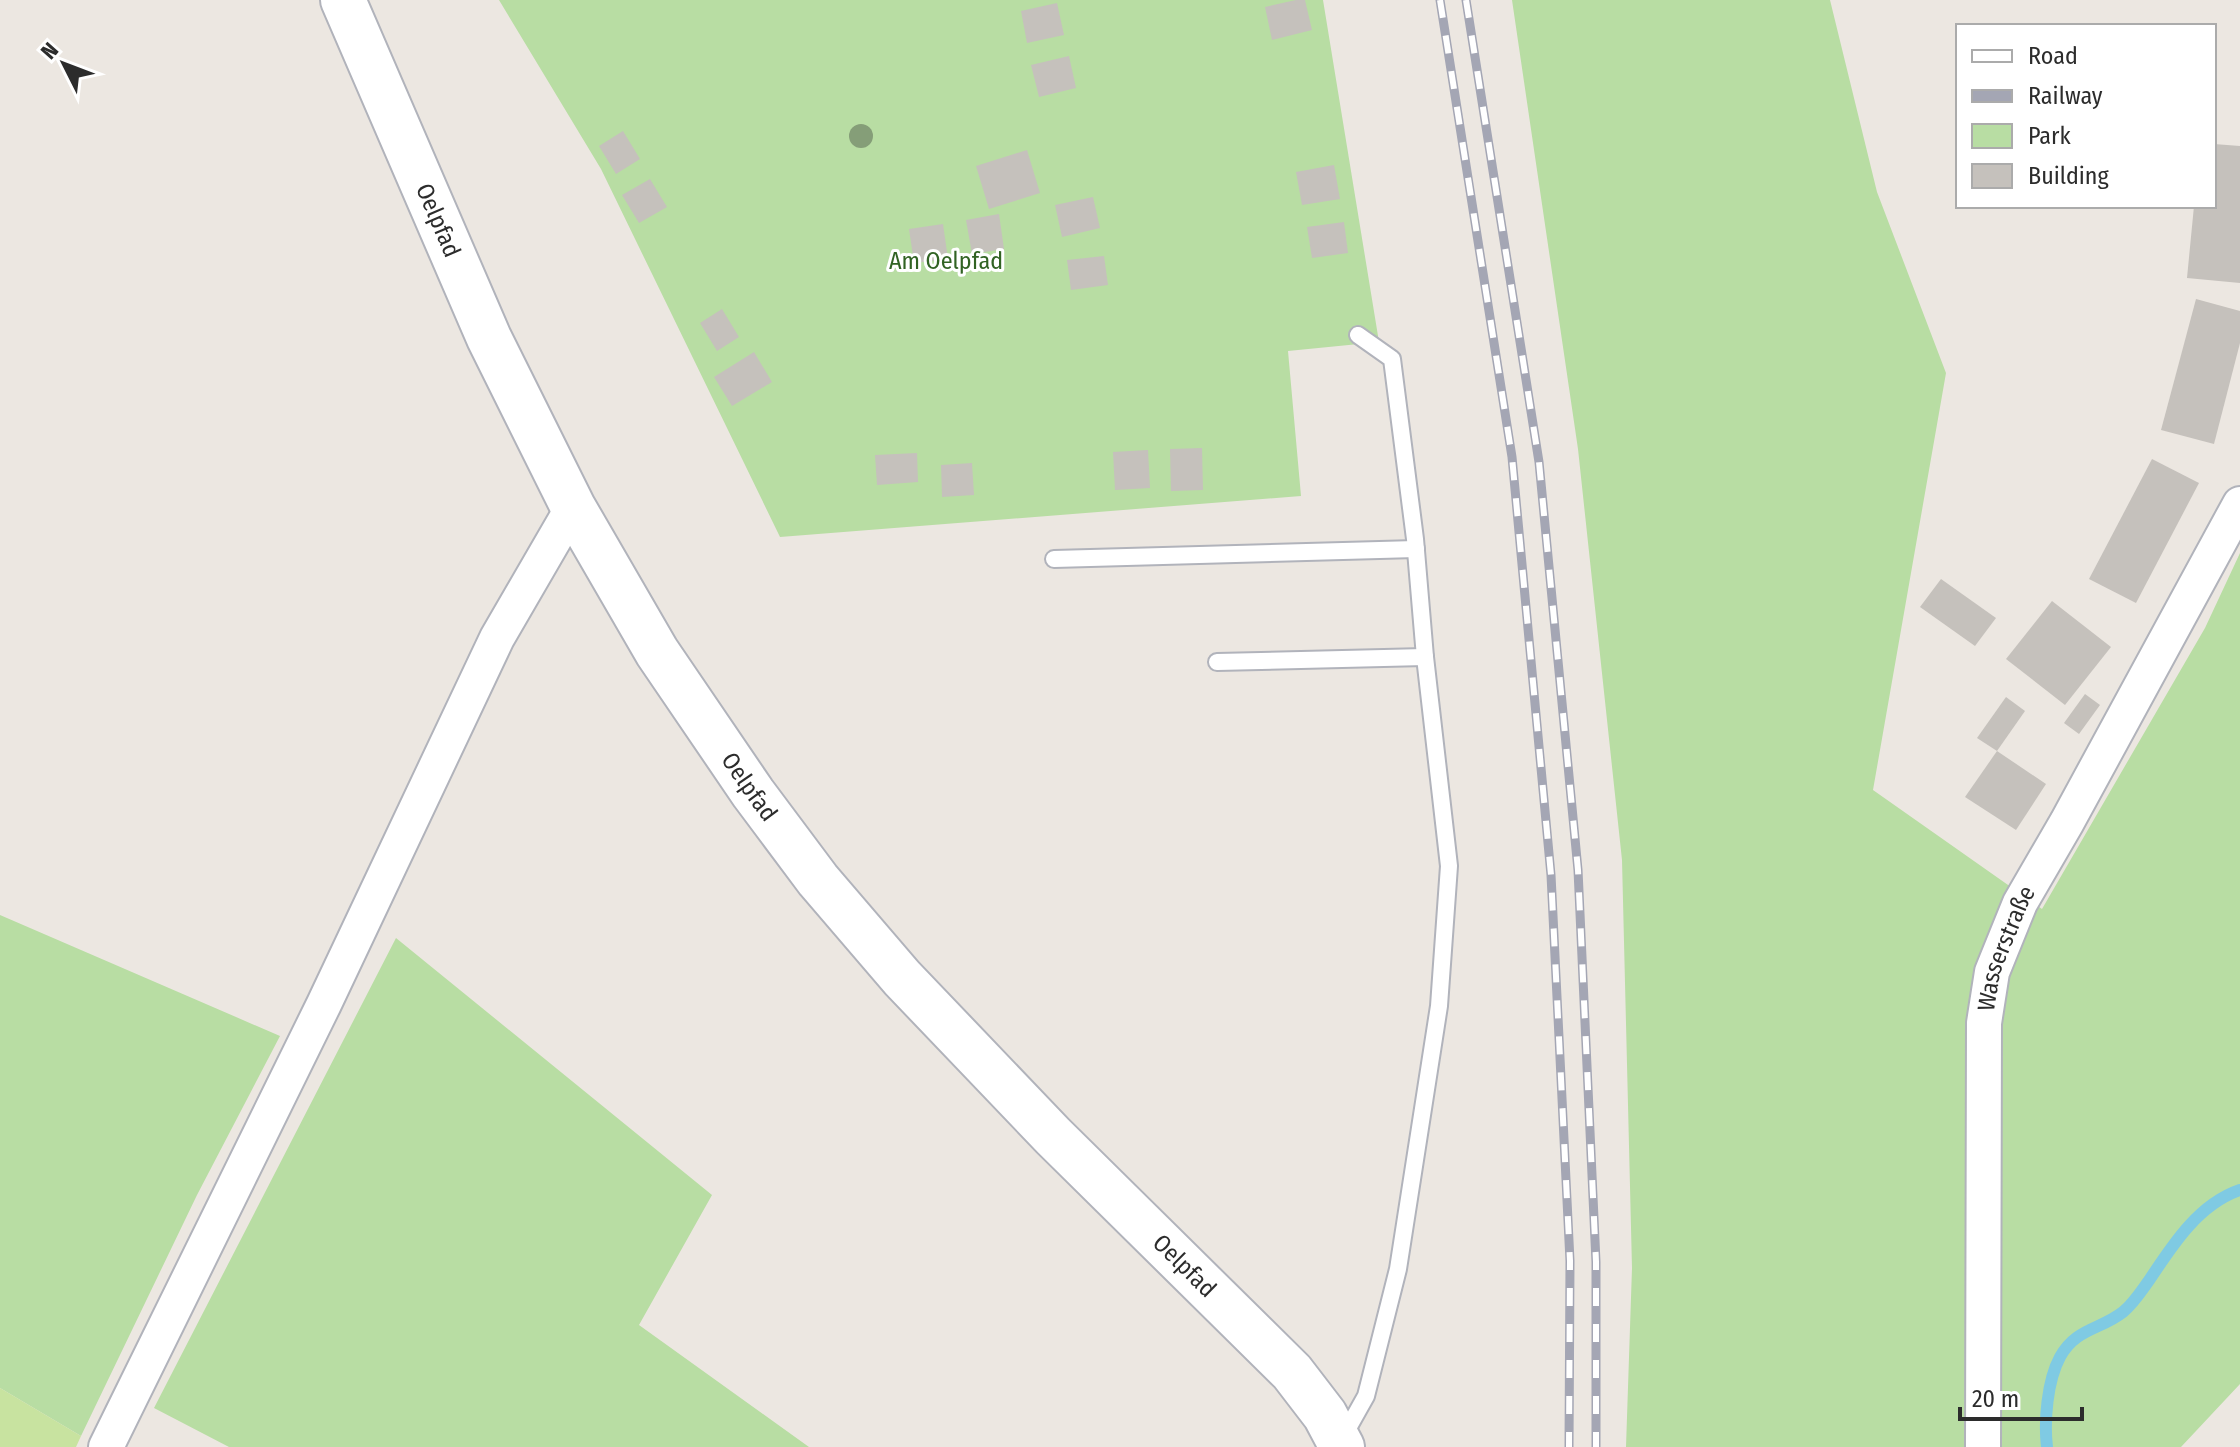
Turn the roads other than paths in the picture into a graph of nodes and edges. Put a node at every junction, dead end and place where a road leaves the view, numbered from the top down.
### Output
1 (343, 0) edge
2 (1358, 335) dead end
3 (2240, 504) edge
4 (573, 507) junction
5 (1416, 549) junction
6 (1054, 559) dead end
7 (1425, 657) junction
8 (1217, 662) dead end
9 (1341, 1445) edge
10 (106, 1447) edge
11 (1983, 1447) edge

1 - 4 street, Oelpfad
2 - 5 lane
3 - 11 street, Wasserstraße
4 - 9 street, Oelpfad
4 - 10 street
5 - 6 lane
5 - 7 lane
7 - 8 lane
7 - 9 lane

